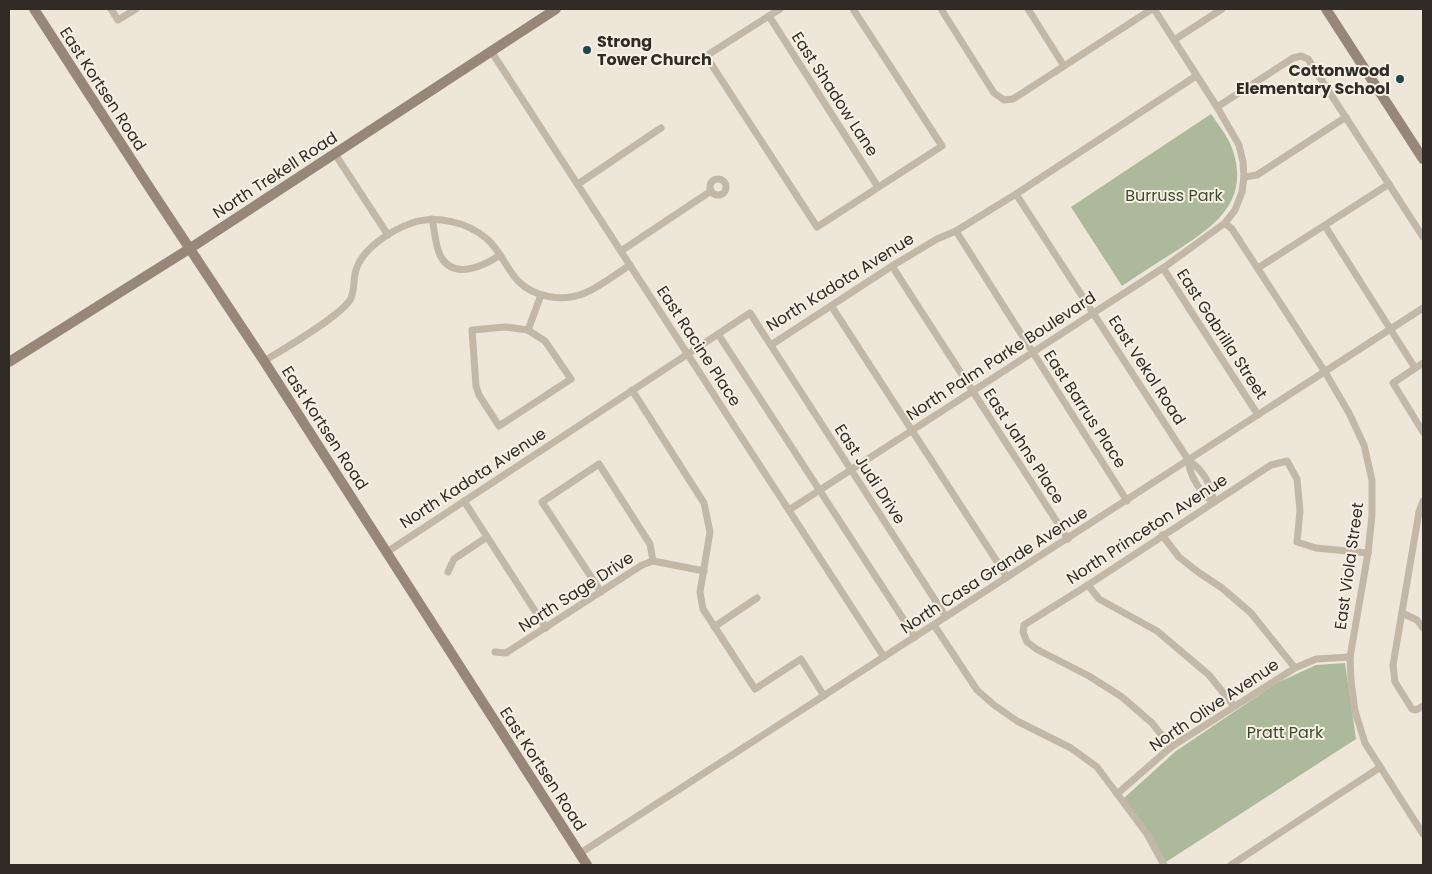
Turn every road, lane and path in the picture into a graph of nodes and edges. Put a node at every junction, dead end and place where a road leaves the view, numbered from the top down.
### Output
1 (34, 9) edge
2 (111, 9) edge
3 (136, 9) edge
4 (556, 9) edge
5 (780, 9) edge
6 (853, 9) edge
7 (941, 9) edge
8 (1028, 9) edge
9 (1153, 9) edge
10 (1222, 9) edge
11 (1326, 9) edge
12 (769, 16) junction
13 (1174, 40) junction
14 (491, 51) junction
15 (1064, 66) junction
16 (1196, 76) junction
17 (1217, 107) junction
18 (1346, 117) junction
19 (661, 128) dead end
20 (335, 154) junction
21 (1423, 159) edge
22 (1244, 177) junction
23 (578, 184) junction
24 (1389, 184) junction
25 (878, 188) junction
26 (711, 191) dead end
27 (1016, 194) junction
28 (432, 220) junction
29 (1225, 224) junction
30 (1324, 226) junction
31 (956, 231) junction
32 (388, 236) junction
33 (1423, 237) edge
34 (189, 249) junction
35 (621, 250) junction
36 (500, 254) junction
37 (630, 265) junction
38 (892, 266) junction
39 (1163, 268) junction
40 (1258, 268) junction
41 (541, 296) junction
42 (832, 307) junction
43 (1423, 308) edge
44 (1094, 313) junction
45 (1390, 329) junction
46 (528, 330) junction
47 (718, 334) junction
48 (771, 345) junction
49 (1032, 352) junction
50 (688, 353) junction
51 (9, 362) edge
52 (264, 362) junction
53 (1423, 363) edge
54 (1415, 368) junction
55 (1325, 372) junction
56 (632, 390) junction
57 (972, 391) junction
58 (1258, 415) junction
59 (911, 430) junction
60 (1423, 432) edge
61 (1189, 461) junction
62 (851, 470) junction
63 (820, 490) junction
64 (464, 501) junction
65 (1127, 501) junction
66 (1213, 502) junction
67 (1423, 502) edge
68 (789, 510) junction
69 (1162, 535) junction
70 (487, 537) junction
71 (1068, 539) junction
72 (387, 552) junction
73 (1368, 553) junction
74 (653, 561) junction
75 (704, 571) junction
76 (448, 572) dead end
77 (1007, 578) junction
78 (1088, 585) junction
79 (601, 592) junction
80 (757, 598) dead end
81 (1402, 613) junction
82 (946, 617) junction
83 (934, 625) junction
84 (714, 627) junction
85 (546, 628) junction
86 (1423, 628) edge
87 (915, 637) junction
88 (495, 652) dead end
89 (884, 656) junction
90 (1350, 657) junction
91 (1295, 668) junction
92 (824, 696) junction
93 (1234, 706) junction
94 (1423, 706) edge
95 (1171, 746) junction
96 (1379, 768) junction
97 (1117, 794) junction
98 (1423, 834) edge
99 (579, 854) junction
100 (587, 865) edge
101 (1164, 865) edge
102 (1231, 865) edge

1 - 34 street, East Kortsen Road
2 - 3 street
4 - 14 street, North Trekell Road
5 - 12 street
6 - 25 street
7 - 15 street
8 - 15 street
9 - 13 street
9 - 15 street
10 - 13 street
11 - 21 street
12 - 25 street, East Shadow Lane
12 - 25 street
13 - 16 street
14 - 20 street, North Trekell Road
14 - 23 street, East Racine Place
16 - 17 street
16 - 27 street, North Kadota Avenue
17 - 18 street
17 - 22 street
18 - 22 street
18 - 24 street
19 - 23 street
20 - 32 street
20 - 34 street, North Trekell Road
22 - 29 street
23 - 35 street, East Racine Place
24 - 30 street
24 - 33 street
26 - 35 street
27 - 31 street, North Kadota Avenue
27 - 44 street, East Vekol Road
28 - 32 street
28 - 36 street
28 - 36 street
29 - 39 street, North Palm Parke Boulevard
29 - 40 street, East Viola Street
30 - 40 street
30 - 45 street
31 - 38 street, North Kadota Avenue
31 - 49 street, East Barrus Place
32 - 52 street
34 - 51 street, North Trekell Road
34 - 52 street, East Kortsen Road
35 - 37 street, East Racine Place
36 - 41 street
37 - 41 street
37 - 50 street, East Racine Place
38 - 42 street, North Kadota Avenue
38 - 57 street, East Jahns Place
39 - 44 street, North Palm Parke Boulevard
39 - 58 street, East Gabrilla Street
40 - 55 street, East Viola Street
41 - 46 street
42 - 48 street, North Kadota Avenue
42 - 59 street
43 - 45 street, North Casa Grande Avenue
44 - 49 street, North Palm Parke Boulevard
44 - 61 street, East Vekol Road
45 - 54 street
45 - 55 street, North Casa Grande Avenue
46 - 46 street
47 - 48 street, North Kadota Avenue
47 - 50 street, North Kadota Avenue
47 - 63 street
48 - 62 street, East Judi Drive
49 - 57 street, North Palm Parke Boulevard
49 - 65 street, East Barrus Place
50 - 56 street, North Kadota Avenue
50 - 68 street, East Racine Place
52 - 72 street, East Kortsen Road
53 - 54 street
54 - 60 street
55 - 58 street, North Casa Grande Avenue
55 - 73 street, East Viola Street
56 - 64 street, North Kadota Avenue
56 - 75 street
57 - 59 street, North Palm Parke Boulevard
57 - 71 street, East Jahns Place
58 - 61 street, North Casa Grande Avenue
59 - 62 street, North Palm Parke Boulevard
59 - 77 street
61 - 65 street, North Casa Grande Avenue
61 - 66 street, East Vekol Road
62 - 63 street, North Palm Parke Boulevard
62 - 82 street, East Judi Drive
63 - 68 street, North Palm Parke Boulevard
63 - 87 street
64 - 70 street
64 - 72 street, North Kadota Avenue
65 - 71 street, North Casa Grande Avenue
66 - 69 street, North Princeton Avenue
66 - 73 street, North Princeton Avenue
67 - 81 street
68 - 89 street, East Racine Place
69 - 78 street, North Princeton Avenue
69 - 91 street
70 - 76 street
70 - 85 street
71 - 77 street, North Casa Grande Avenue
72 - 99 street, East Kortsen Road
73 - 90 street, East Viola Street
74 - 75 street, North Sage Drive
74 - 79 street, North Sage Drive
74 - 79 street
75 - 84 street
77 - 82 street, North Casa Grande Avenue
78 - 93 street
78 - 95 street, North Princeton Avenue
79 - 85 street, North Sage Drive
80 - 84 street
81 - 86 street
81 - 94 street
82 - 83 street, North Casa Grande Avenue
83 - 87 street, North Casa Grande Avenue
83 - 97 street
84 - 92 street
85 - 88 street, North Sage Drive
87 - 89 street, North Casa Grande Avenue
89 - 92 street, North Casa Grande Avenue
90 - 91 street, North Olive Avenue
90 - 96 street, East Viola Street
91 - 93 street, North Olive Avenue
92 - 99 street, North Casa Grande Avenue
93 - 95 street, North Olive Avenue
95 - 97 street, North Olive Avenue
96 - 98 street, East Viola Street
96 - 102 street
97 - 101 street
99 - 100 street, East Kortsen Road

